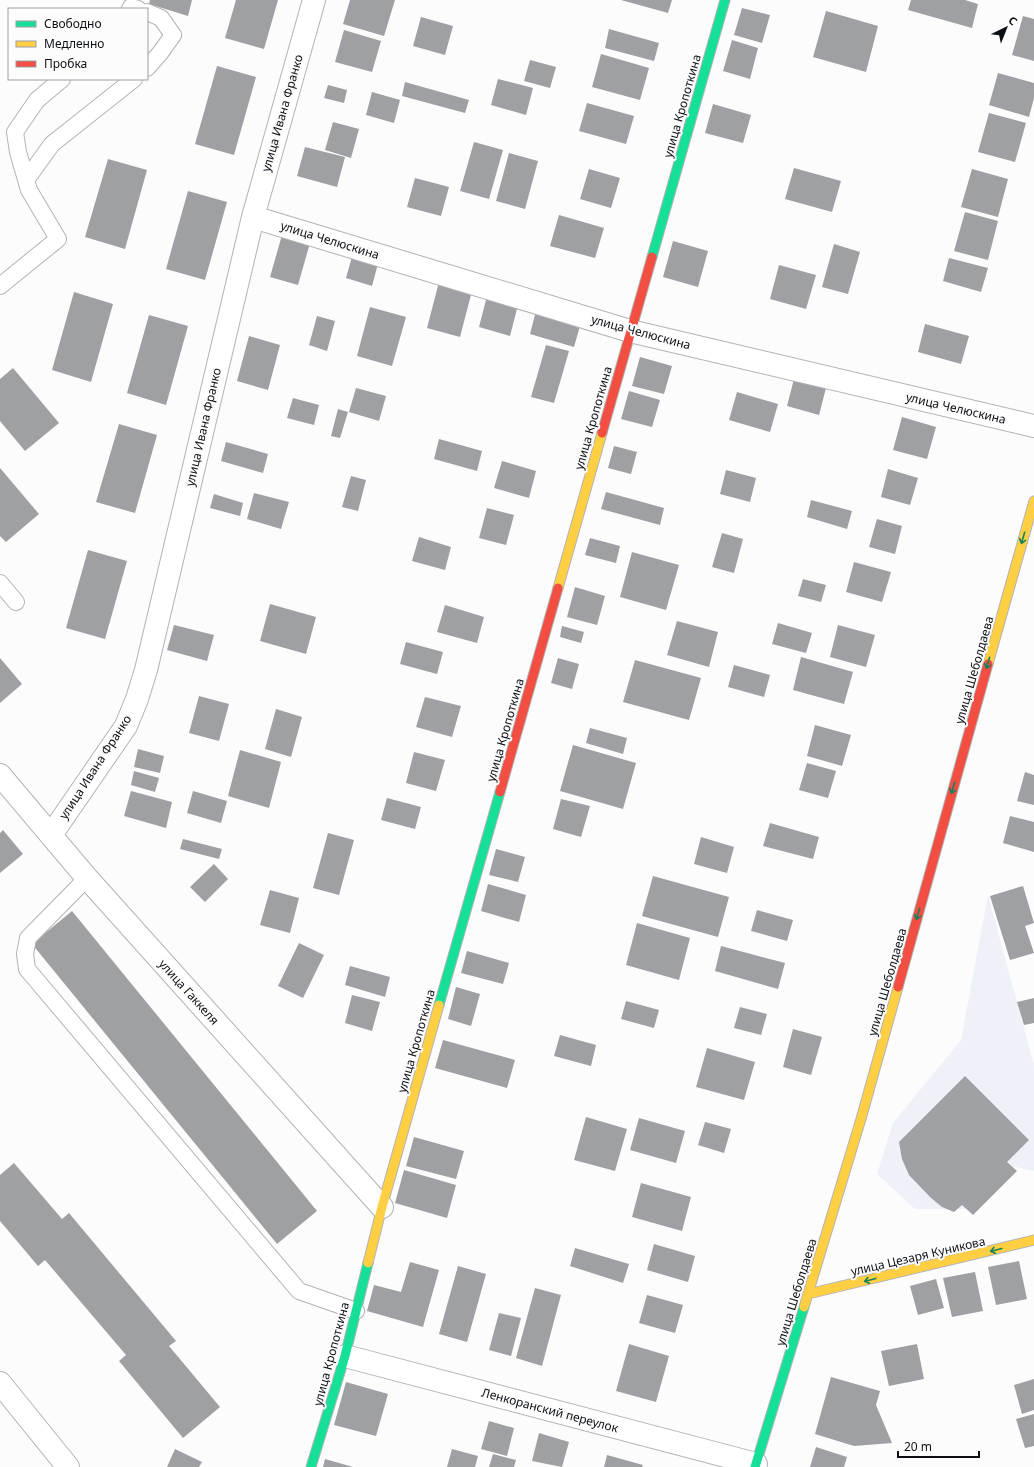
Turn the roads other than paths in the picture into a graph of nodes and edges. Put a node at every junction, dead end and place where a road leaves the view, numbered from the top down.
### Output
1 (314, 0) edge
2 (725, 0) edge
3 (148, 12) edge
4 (148, 67) edge
5 (61, 80) edge
6 (133, 80) edge
7 (26, 180) junction
8 (253, 217) junction
9 (0, 286) edge
10 (630, 331) junction
11 (1034, 426) edge
12 (1034, 501) edge
13 (0, 583) edge
14 (16, 602) dead end
15 (0, 775) edge
16 (51, 835) junction
17 (87, 878) junction
18 (382, 1207) junction
19 (1034, 1240) edge
20 (808, 1294) junction
21 (356, 1311) junction
22 (344, 1356) junction
23 (0, 1383) edge
24 (755, 1466) edge
25 (68, 1467) edge
26 (311, 1467) edge

1 - 8 street, улица Ивана Франко
2 - 10 street, улица Кропоткина
3 - 4 lane
5 - 7 lane
6 - 7 lane
7 - 9 lane
8 - 10 street, улица Челюскина
8 - 16 street, улица Ивана Франко
10 - 11 street, улица Челюскина
10 - 18 street, улица Кропоткина
12 -> 20 street, улица Шеболдаева
13 - 14 lane
15 - 16 street, улица Гаккеля
16 - 17 street, улица Гаккеля
17 - 18 street, улица Гаккеля
17 - 21 lane
18 - 21 street, улица Кропоткина
19 -> 20 street, улица Цезаря Куникова
20 - 24 street, улица Шеболдаева
21 - 22 street, улица Кропоткина
22 - 24 street, Ленкоранский переулок
22 - 26 street, улица Кропоткина
23 - 25 street

